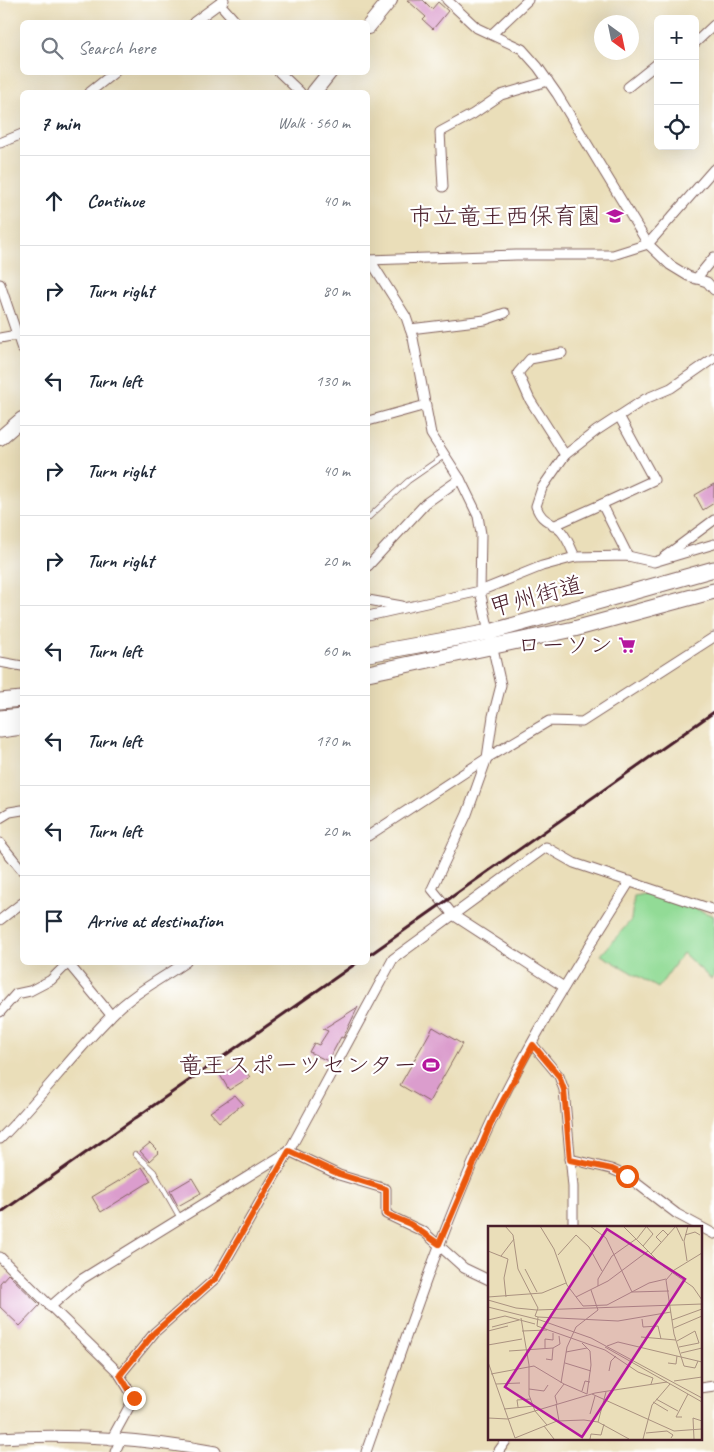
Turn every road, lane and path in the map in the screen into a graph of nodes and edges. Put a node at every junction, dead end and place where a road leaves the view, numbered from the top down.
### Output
1 (390, 0) edge
2 (447, 0) edge
3 (528, 0) edge
4 (222, 2) edge
5 (197, 20) edge
6 (235, 20) edge
7 (370, 25) edge
8 (714, 25) edge
9 (492, 34) junction
10 (699, 39) edge
11 (654, 66) edge
12 (111, 75) edge
13 (282, 75) edge
14 (328, 75) edge
15 (548, 81) junction
16 (628, 87) dead end
17 (92, 90) edge
18 (298, 90) edge
19 (316, 90) edge
20 (20, 135) edge
21 (0, 143) edge
22 (714, 169) edge
23 (442, 188) dead end
24 (648, 244) junction
25 (714, 257) edge
26 (370, 260) edge
27 (370, 262) edge
28 (696, 279) junction
29 (0, 284) edge
30 (714, 290) edge
31 (505, 313) dead end
32 (410, 329) junction
33 (20, 335) edge
34 (0, 338) edge
35 (562, 353) dead end
36 (714, 358) edge
37 (426, 404) junction
38 (619, 416) junction
39 (370, 420) edge
40 (20, 421) edge
41 (0, 438) edge
42 (565, 455) junction
43 (444, 456) junction
44 (460, 479) junction
45 (602, 504) junction
46 (370, 516) edge
47 (714, 520) edge
48 (554, 526) junction
49 (714, 544) edge
50 (628, 556) junction
51 (575, 557) junction
52 (657, 562) junction
53 (370, 564) edge
54 (714, 569) edge
55 (480, 591) junction
56 (714, 591) edge
57 (370, 600) edge
58 (406, 607) junction
59 (370, 616) edge
60 (714, 637) edge
61 (491, 639) junction
62 (370, 654) edge
63 (0, 662) edge
64 (20, 666) edge
65 (370, 672) edge
66 (20, 690) edge
67 (0, 691) edge
68 (20, 699) edge
69 (0, 701) edge
70 (20, 716) edge
71 (0, 718) edge
72 (20, 728) edge
73 (0, 730) edge
74 (487, 758) junction
75 (20, 810) edge
76 (0, 818) edge
77 (370, 835) edge
78 (0, 843) edge
79 (20, 868) edge
80 (630, 881) junction
81 (20, 905) edge
82 (714, 910) edge
83 (453, 915) junction
84 (0, 920) edge
85 (66, 965) edge
86 (70, 965) edge
87 (182, 965) edge
88 (564, 987) junction
89 (0, 1012) edge
90 (112, 1015) junction
91 (533, 1045) junction
92 (0, 1138) edge
93 (289, 1151) junction
94 (135, 1154) dead end
95 (570, 1160) junction
96 (180, 1218) junction
97 (573, 1226) edge
98 (699, 1226) edge
99 (702, 1228) edge
100 (714, 1234) edge
101 (439, 1244) junction
102 (0, 1256) edge
103 (488, 1280) edge
104 (50, 1307) junction
105 (120, 1375) junction
106 (0, 1438) edge
107 (115, 1440) junction
108 (507, 1440) edge
109 (115, 1452) edge
110 (215, 1452) edge
111 (366, 1452) edge
112 (498, 1452) edge

1 - 7 main road
2 - 9 street
3 - 9 street
4 - 5 street
4 - 6 street
8 - 10 street
9 - 15 street
11 - 16 street
12 - 17 street
13 - 18 street
14 - 19 main road
15 - 23 street
15 - 24 street
20 - 21 street
22 - 24 street
24 - 26 street
24 - 28 street
25 - 28 street
27 - 32 street
28 - 30 street
29 - 33 street
31 - 32 street
32 - 37 street
33 - 34 street
35 - 42 street
36 - 38 street
37 - 39 street
37 - 43 street
38 - 42 street
38 - 45 street
40 - 41 main road
42 - 48 street
43 - 44 street
43 - 46 lane
44 - 53 street
44 - 55 street
45 - 48 street
45 - 50 street
47 - 52 street
48 - 51 street
49 - 52 street
50 - 51 street
50 - 52 street
51 - 55 street
54 - 61 highway, 甲州街道
55 - 58 street
55 - 61 street
56 - 61 highway, 甲州街道
57 - 58 street
58 - 59 street
60 - 74 street
61 - 62 highway, 甲州街道
61 - 65 highway, 甲州街道
61 - 74 street
63 - 64 street
66 - 67 highway
68 - 69 highway
70 - 71 highway
72 - 73 highway
74 - 77 street
74 - 83 street
75 - 76 street
78 - 79 street
80 - 82 street
80 - 83 street
80 - 88 street
81 - 84 street
83 - 88 street
83 - 93 street
85 - 89 street
86 - 90 street
87 - 90 street
88 - 91 street
90 - 92 street
91 - 95 street
91 - 101 street
93 - 96 street
93 - 101 street
93 - 105 street
94 - 96 lane
95 - 97 street
95 - 98 street
96 - 104 street
99 - 100 street
101 - 103 street
101 - 111 street
102 - 104 street
104 - 105 street
105 - 107 street
106 - 107 street
107 - 109 street
107 - 110 street
108 - 112 street

